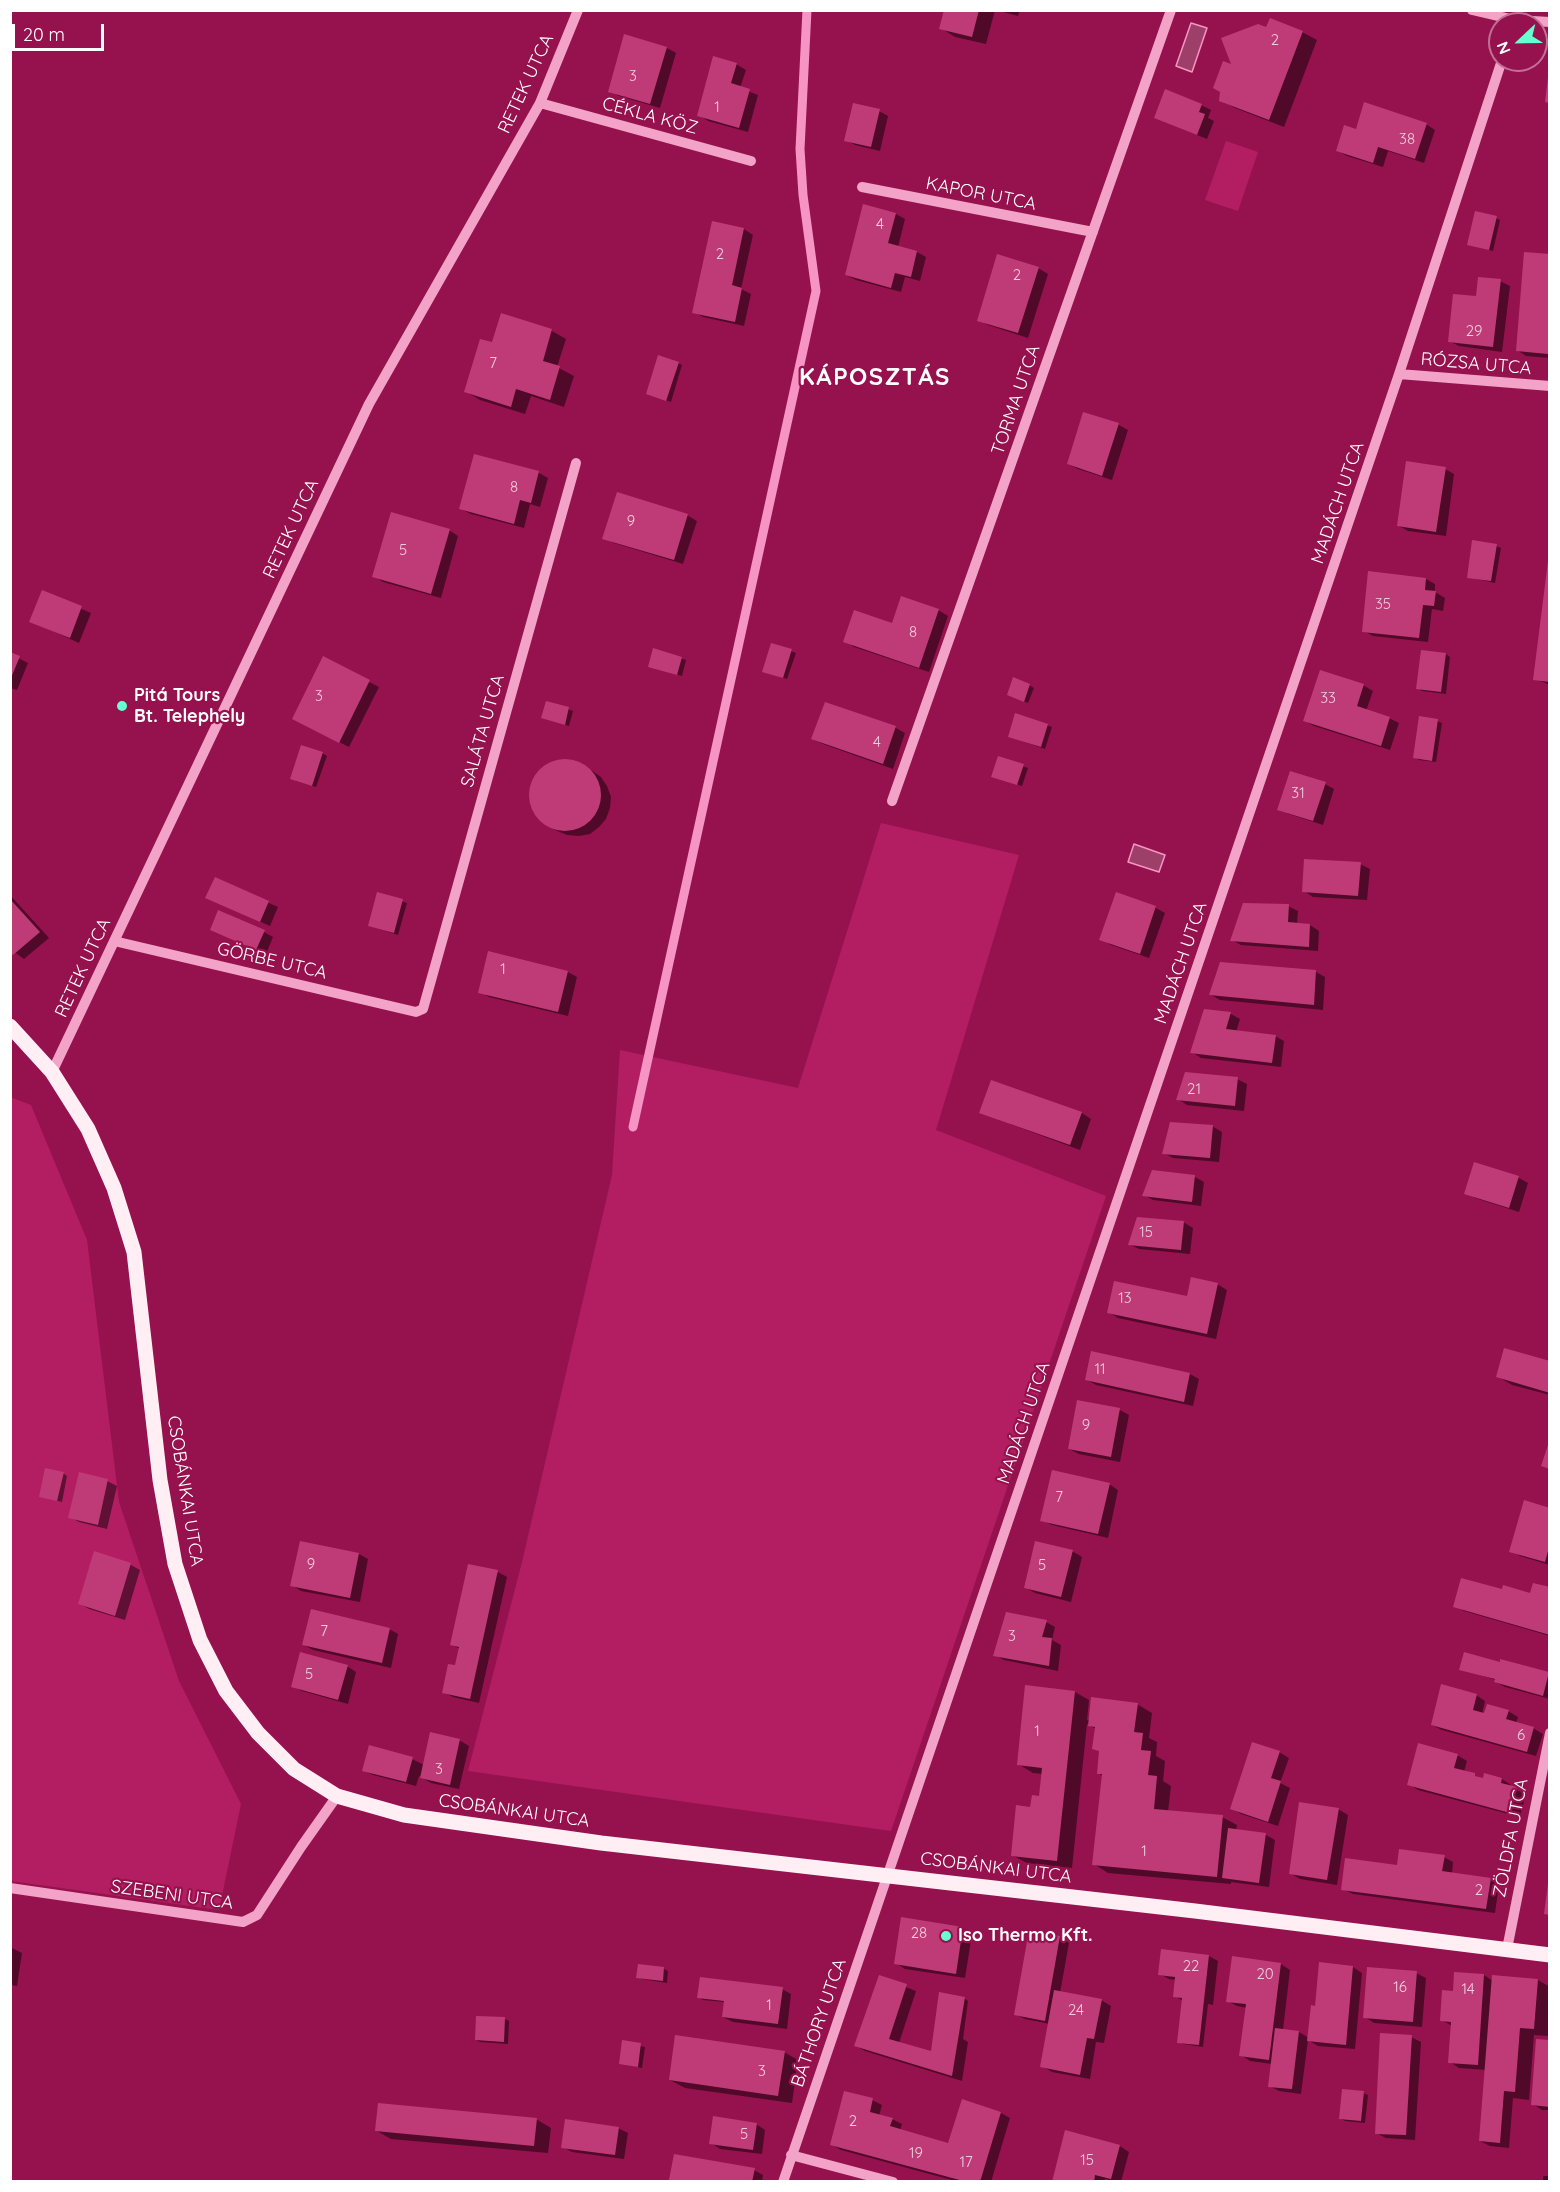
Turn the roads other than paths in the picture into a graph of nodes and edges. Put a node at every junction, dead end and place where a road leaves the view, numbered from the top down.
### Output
1 (578, 10) edge
2 (1171, 10) edge
3 (1472, 10) edge
4 (1488, 13) edge
5 (1498, 72) edge
6 (540, 103) junction
7 (751, 160) dead end
8 (862, 187) dead end
9 (1093, 232) junction
10 (1399, 374) junction
11 (1550, 386) edge
12 (576, 463) dead end
13 (892, 801) dead end
14 (114, 941) junction
15 (423, 1009) joint
16 (10, 1026) edge
17 (52, 1072) junction
18 (1550, 1733) edge
19 (338, 1796) junction
20 (887, 1875) junction
21 (10, 1888) edge
22 (1507, 1949) junction
23 (1550, 1955) edge
24 (791, 2155) junction
25 (783, 2181) edge
26 (893, 2181) edge

1 - 6 street, RETEK UTCA
2 - 9 street, TORMA UTCA
3 - 4 street
5 - 10 street, MADÁCH UTCA
6 - 7 street, CÉKLA KÖZ
6 - 14 street, RETEK UTCA
8 - 9 street, KAPOR UTCA
9 - 13 street, TORMA UTCA
10 - 11 street, RÓZSA UTCA
10 - 20 street, MADÁCH UTCA
12 - 15 street, SALÁTA UTCA
14 - 15 street, GÖRBE UTCA
14 - 17 street, RETEK UTCA
16 - 17 main road, CSOBÁNKAI UTCA
17 - 19 main road, CSOBÁNKAI UTCA
18 - 22 street, ZÖLDFA UTCA
19 - 20 main road, CSOBÁNKAI UTCA
19 - 21 street, SZEBENI UTCA
20 - 22 main road, CSOBÁNKAI UTCA
20 - 24 street, BÁTHORY UTCA
22 - 23 main road, CSOBÁNKAI UTCA
24 - 25 street, BÁTHORY UTCA
24 - 26 street

